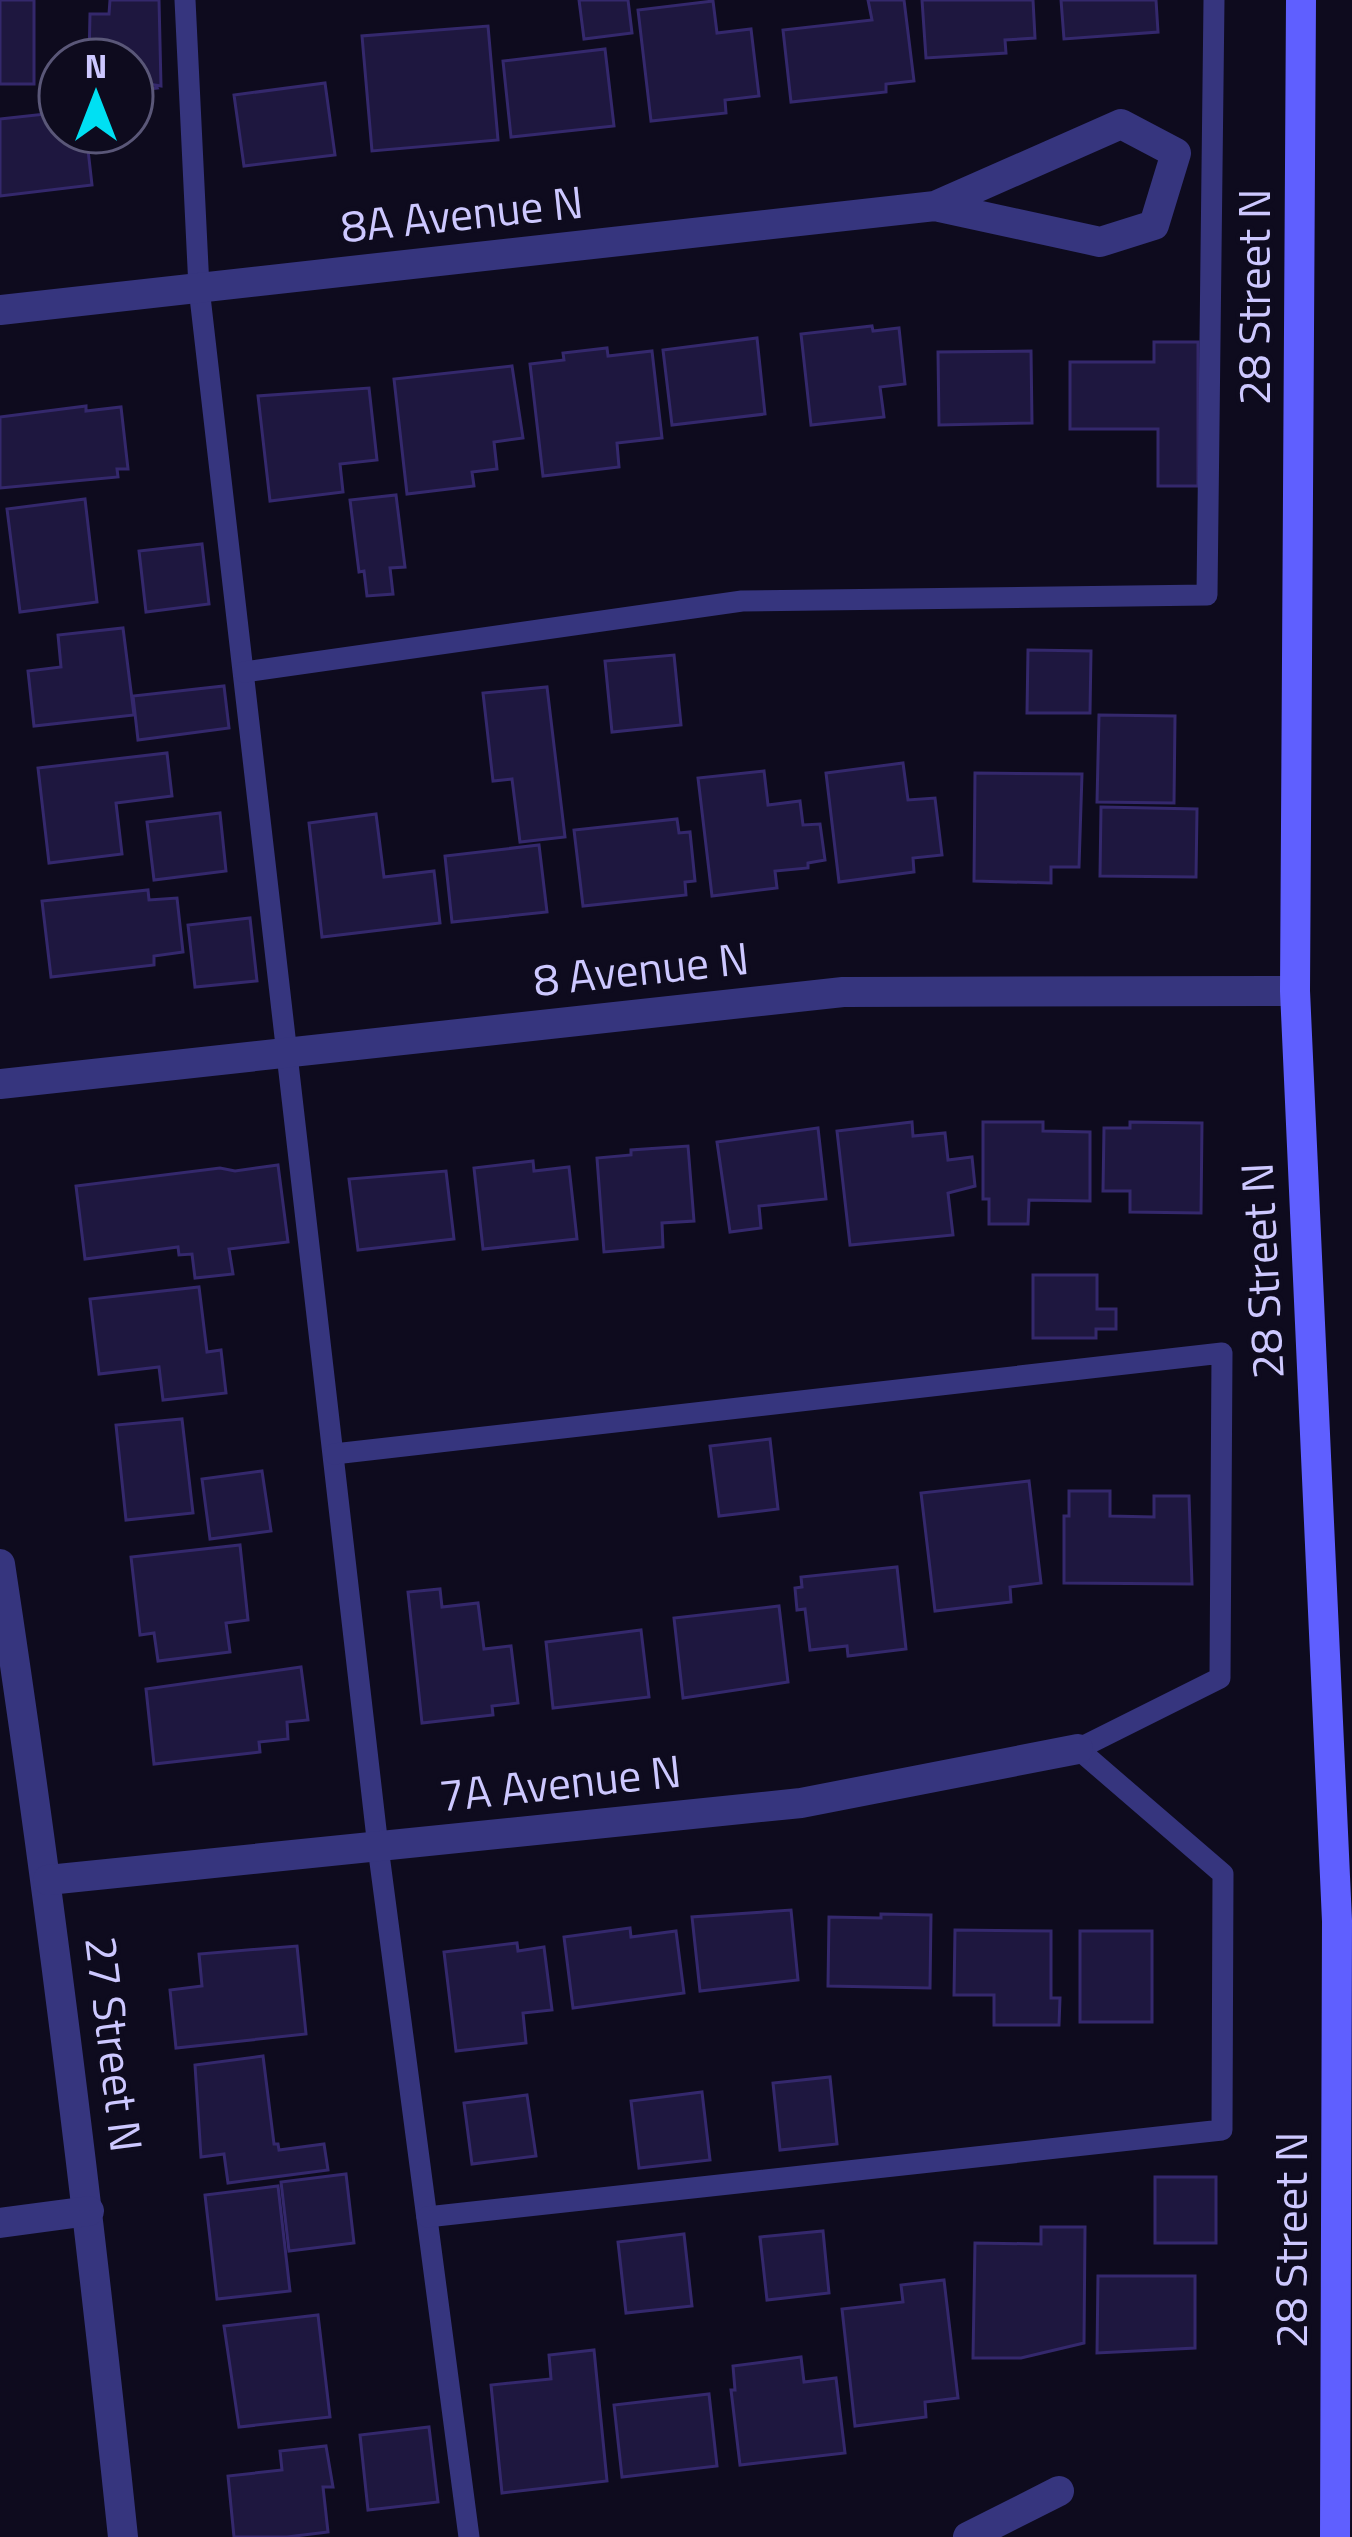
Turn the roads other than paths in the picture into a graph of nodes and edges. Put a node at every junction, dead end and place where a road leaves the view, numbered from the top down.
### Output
1 (185, 0) edge
2 (1214, 0) edge
3 (1300, 0) edge
4 (935, 206) junction
5 (200, 288) junction
6 (0, 310) edge
7 (244, 672) junction
8 (1295, 991) junction
9 (288, 1053) junction
10 (0, 1084) edge
11 (334, 1454) junction
12 (0, 1564) edge
13 (1078, 1749) junction
14 (379, 1846) junction
15 (48, 1880) junction
16 (1344, 1921) edge
17 (89, 2211) junction
18 (428, 2217) junction
19 (0, 2223) edge
20 (1059, 2491) dead end
21 (123, 2537) edge
22 (470, 2537) edge
23 (968, 2537) edge
24 (1335, 2537) edge

1 - 5 lane
2 - 7 lane
3 - 8 main road, 28 Street N
4 - 4 street, 8A Avenue N
4 - 5 street, 8A Avenue N
5 - 6 street, 8A Avenue N
5 - 7 lane
7 - 9 lane
8 - 9 street, 8 Avenue N
8 - 16 main road, 28 Street N
9 - 10 street, 8 Avenue N
9 - 11 lane
11 - 13 lane
11 - 14 lane
12 - 15 street, 27 Street N
13 - 14 street, 7A Avenue N
13 - 18 lane
14 - 15 street, 7A Avenue N
14 - 18 lane
15 - 17 street, 27 Street N
16 - 24 main road, 28 Street N
17 - 19 street
17 - 21 street, 27 Street N
18 - 22 lane
20 - 23 street

